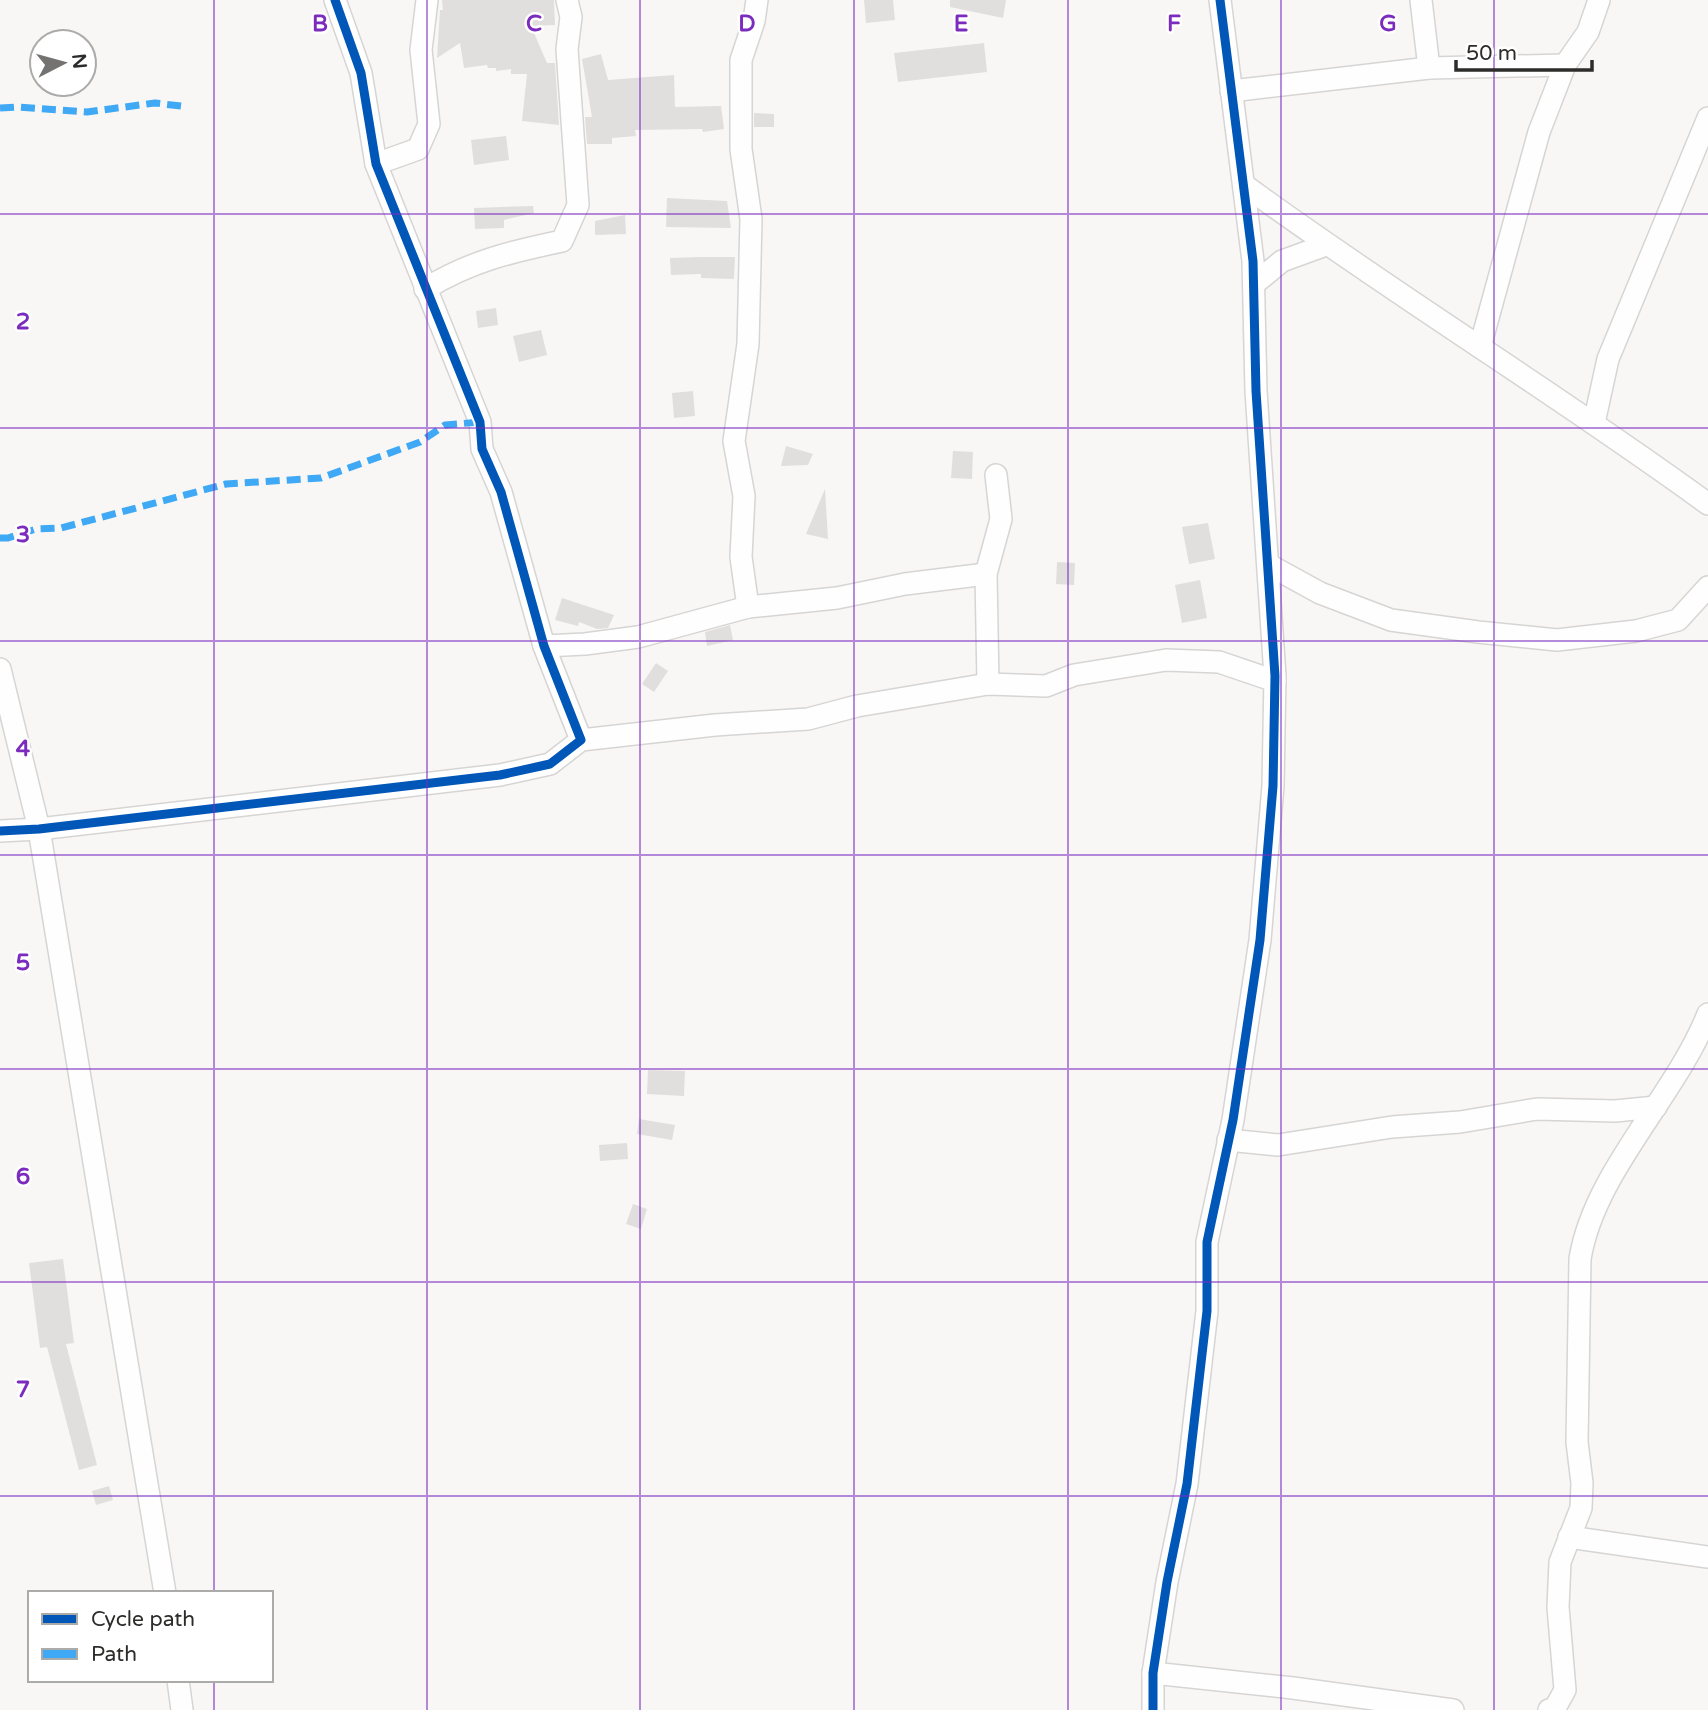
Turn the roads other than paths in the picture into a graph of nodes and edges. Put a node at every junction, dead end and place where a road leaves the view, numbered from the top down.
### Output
1 (335, 0) edge
2 (426, 0) edge
3 (567, 0) edge
4 (757, 0) edge
5 (1220, 0) edge
6 (1421, 0) edge
7 (1599, 0) edge
8 (1565, 65) junction
9 (1429, 68) junction
10 (1231, 91) junction
11 (1708, 118) edge
12 (376, 164) junction
13 (1244, 186) junction
14 (1326, 245) junction
15 (1254, 284) junction
16 (425, 289) junction
17 (1480, 347) junction
18 (1594, 423) junction
19 (996, 475) dead end
20 (1708, 504) edge
21 (1269, 565) junction
22 (985, 574) junction
23 (1708, 587) edge
24 (748, 607) junction
25 (544, 646) junction
26 (0, 669) edge
27 (1275, 681) junction
28 (988, 684) junction
29 (581, 740) junction
30 (39, 829) junction
31 (0, 831) edge
32 (1708, 1014) edge
33 (1656, 1107) junction
34 (1615, 1111) junction
35 (1228, 1140) junction
36 (1632, 1145) junction
37 (1569, 1537) junction
38 (1708, 1557) edge
39 (165, 1591) edge
40 (1153, 1673) junction
41 (178, 1682) edge
42 (181, 1710) edge
43 (1153, 1710) edge
44 (1453, 1710) edge
45 (1549, 1710) edge

1 - 12 street
2 - 12 street
3 - 16 street
4 - 24 street
5 - 10 street
6 - 9 street
7 - 8 street
8 - 9 street
8 - 17 street
9 - 10 street
10 - 13 street
11 - 18 street
12 - 16 street
13 - 14 street
13 - 15 street
14 - 15 street
14 - 17 street
15 - 21 street
16 - 25 street
17 - 18 street
18 - 20 street
19 - 22 street
21 - 23 street
21 - 27 street
22 - 24 street
22 - 28 street
24 - 25 street
25 - 29 street
26 - 30 street
27 - 28 street
27 - 35 street
28 - 29 street
29 - 30 street
30 - 31 street
30 - 39 street
32 - 33 street
33 - 34 street
33 - 36 street
34 - 35 street
34 - 36 street
35 - 40 street
36 - 37 street
37 - 38 street
37 - 45 street
40 - 43 street
40 - 44 street
41 - 42 street

